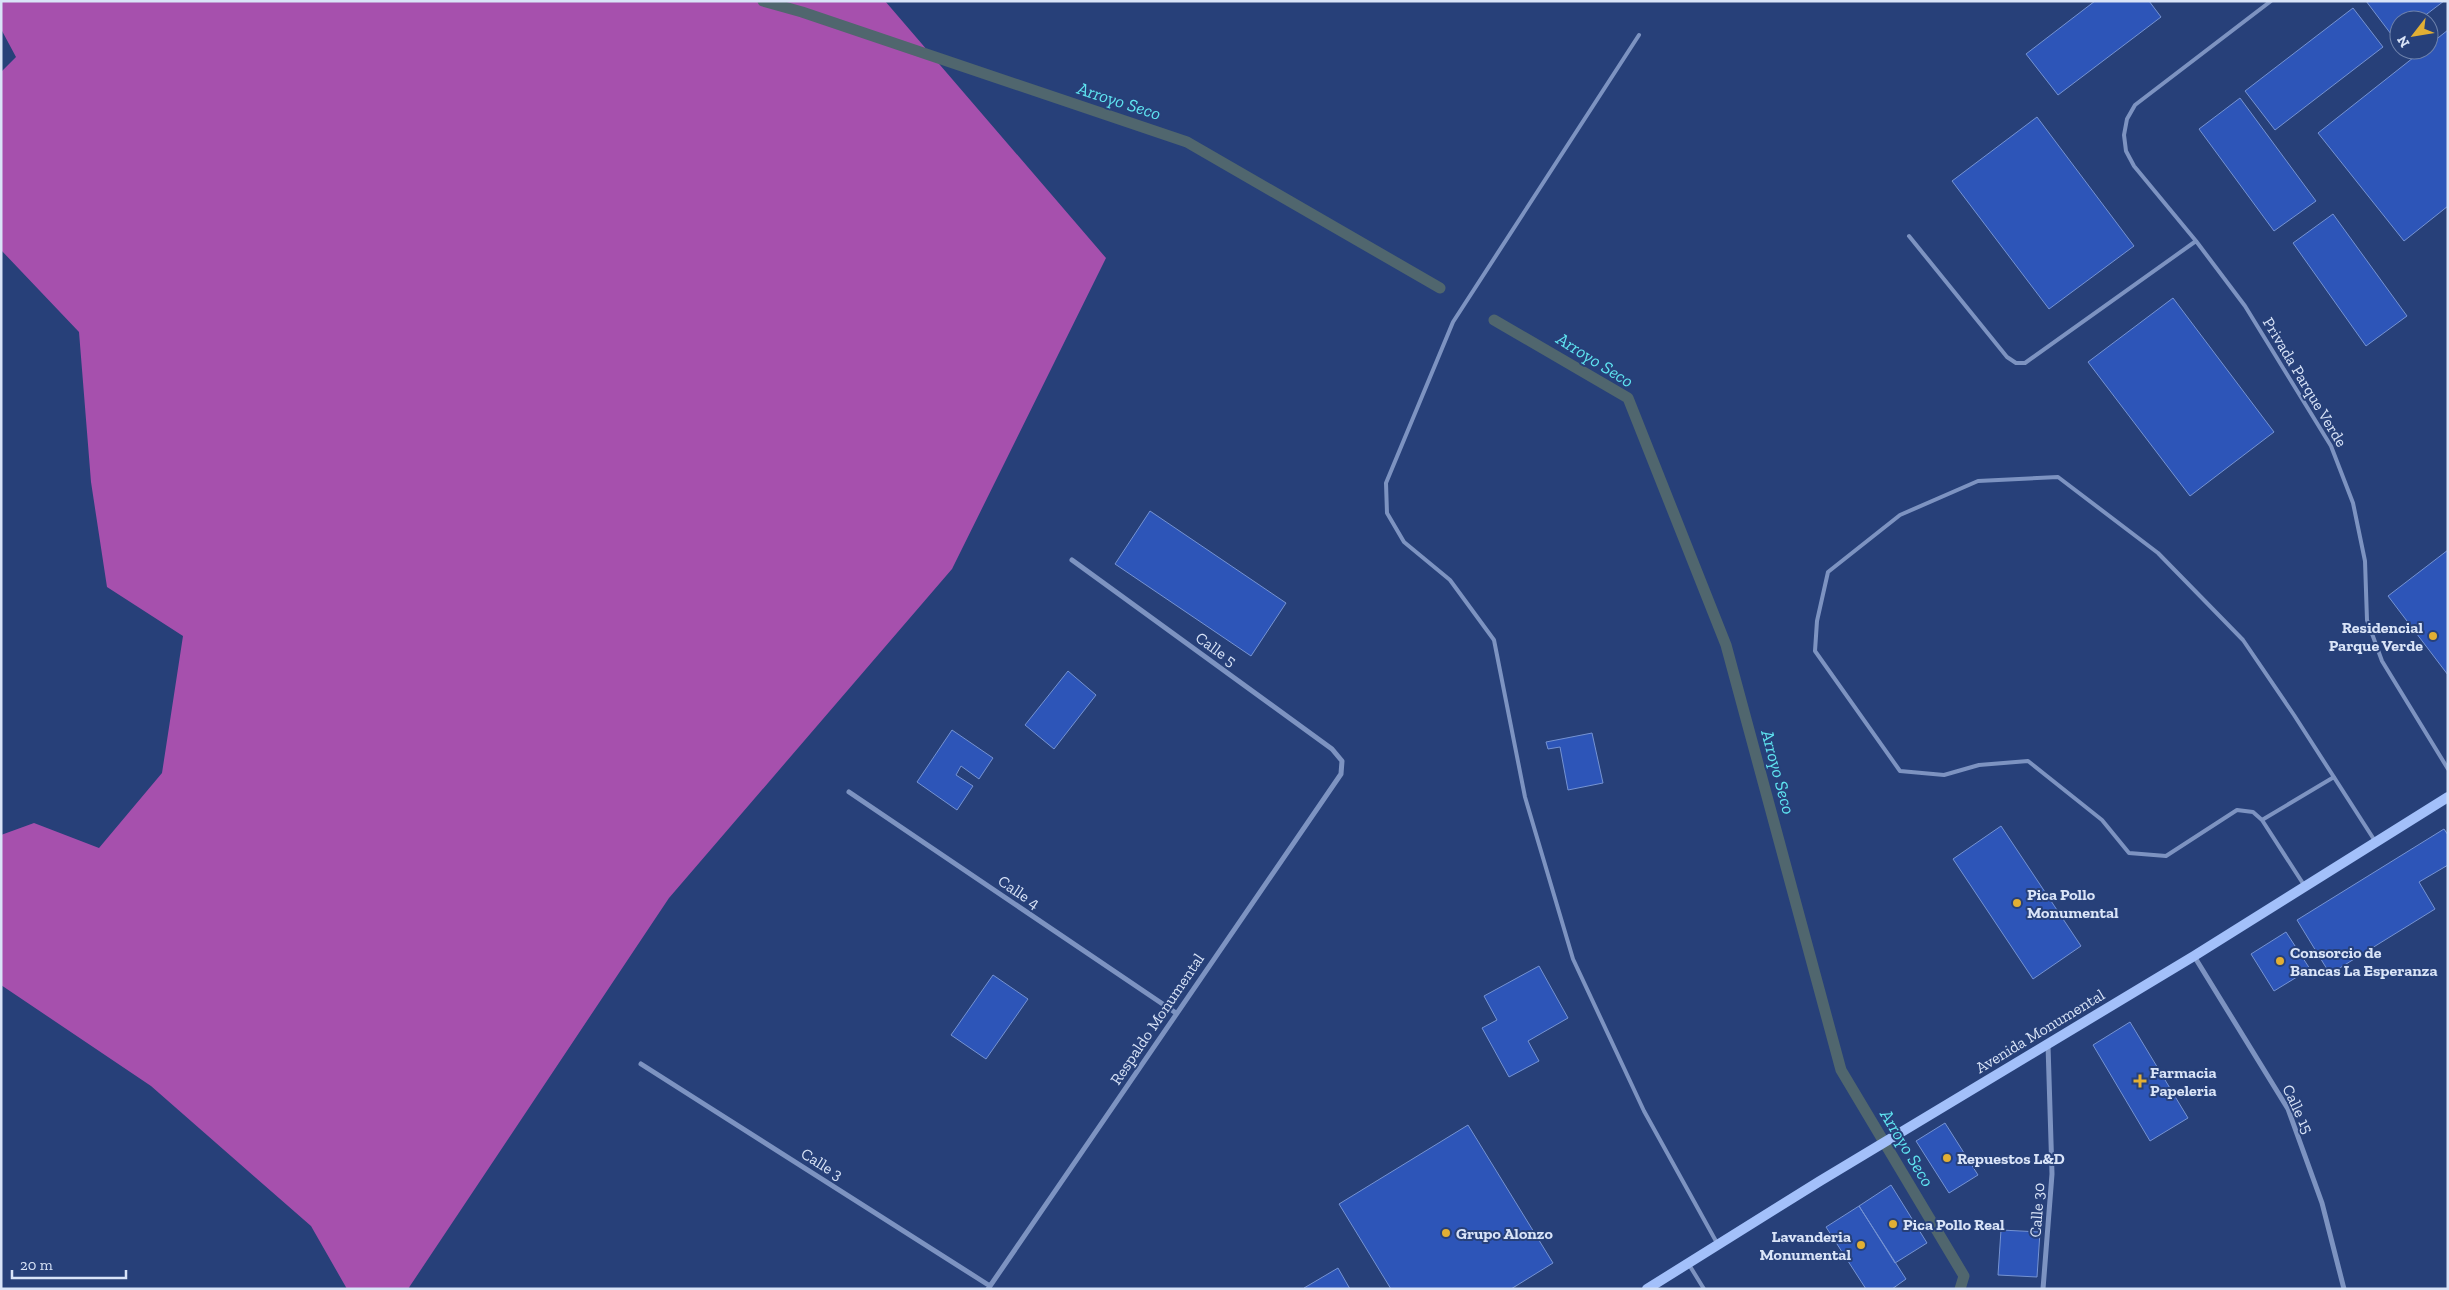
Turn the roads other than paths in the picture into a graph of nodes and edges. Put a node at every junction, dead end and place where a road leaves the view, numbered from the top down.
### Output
1 (2271, 1) edge
2 (1639, 34) dead end
3 (1909, 236) dead end
4 (2196, 241) junction
5 (1072, 560) dead end
6 (1342, 761) joint
7 (2448, 769) edge
8 (2334, 777) junction
9 (849, 792) dead end
10 (2448, 797) edge
11 (2262, 820) junction
12 (2376, 841) junction
13 (2304, 885) junction
14 (2194, 956) junction
15 (1176, 1013) junction
16 (2048, 1044) junction
17 (641, 1064) dead end
18 (1718, 1245) junction
19 (1688, 1263) junction
20 (989, 1287) edge
21 (1647, 1289) edge
22 (1704, 1289) edge
23 (2043, 1289) edge
24 (2344, 1289) edge

1 - 4 lane, Privada Parque Verde
2 - 18 lane
3 - 4 lane
4 - 7 lane, Privada Parque Verde
5 - 6 street, Calle 5
6 - 15 street, Respaldo Monumental
8 - 11 lane
8 - 11 lane
8 - 12 lane
9 - 15 street, Calle 4
10 - 12 main road, Avenida Monumental
11 - 13 lane
12 - 13 main road, Avenida Monumental
13 - 14 main road, Avenida Monumental
14 - 16 main road, Avenida Monumental
14 - 24 street, Calle 15
15 - 20 street, Respaldo Monumental
16 - 18 main road, Avenida Monumental
16 - 23 street, Calle 30
17 - 20 street, Calle 3
18 - 19 main road, Avenida Monumental
19 - 21 main road, Avenida Monumental
19 - 22 lane

